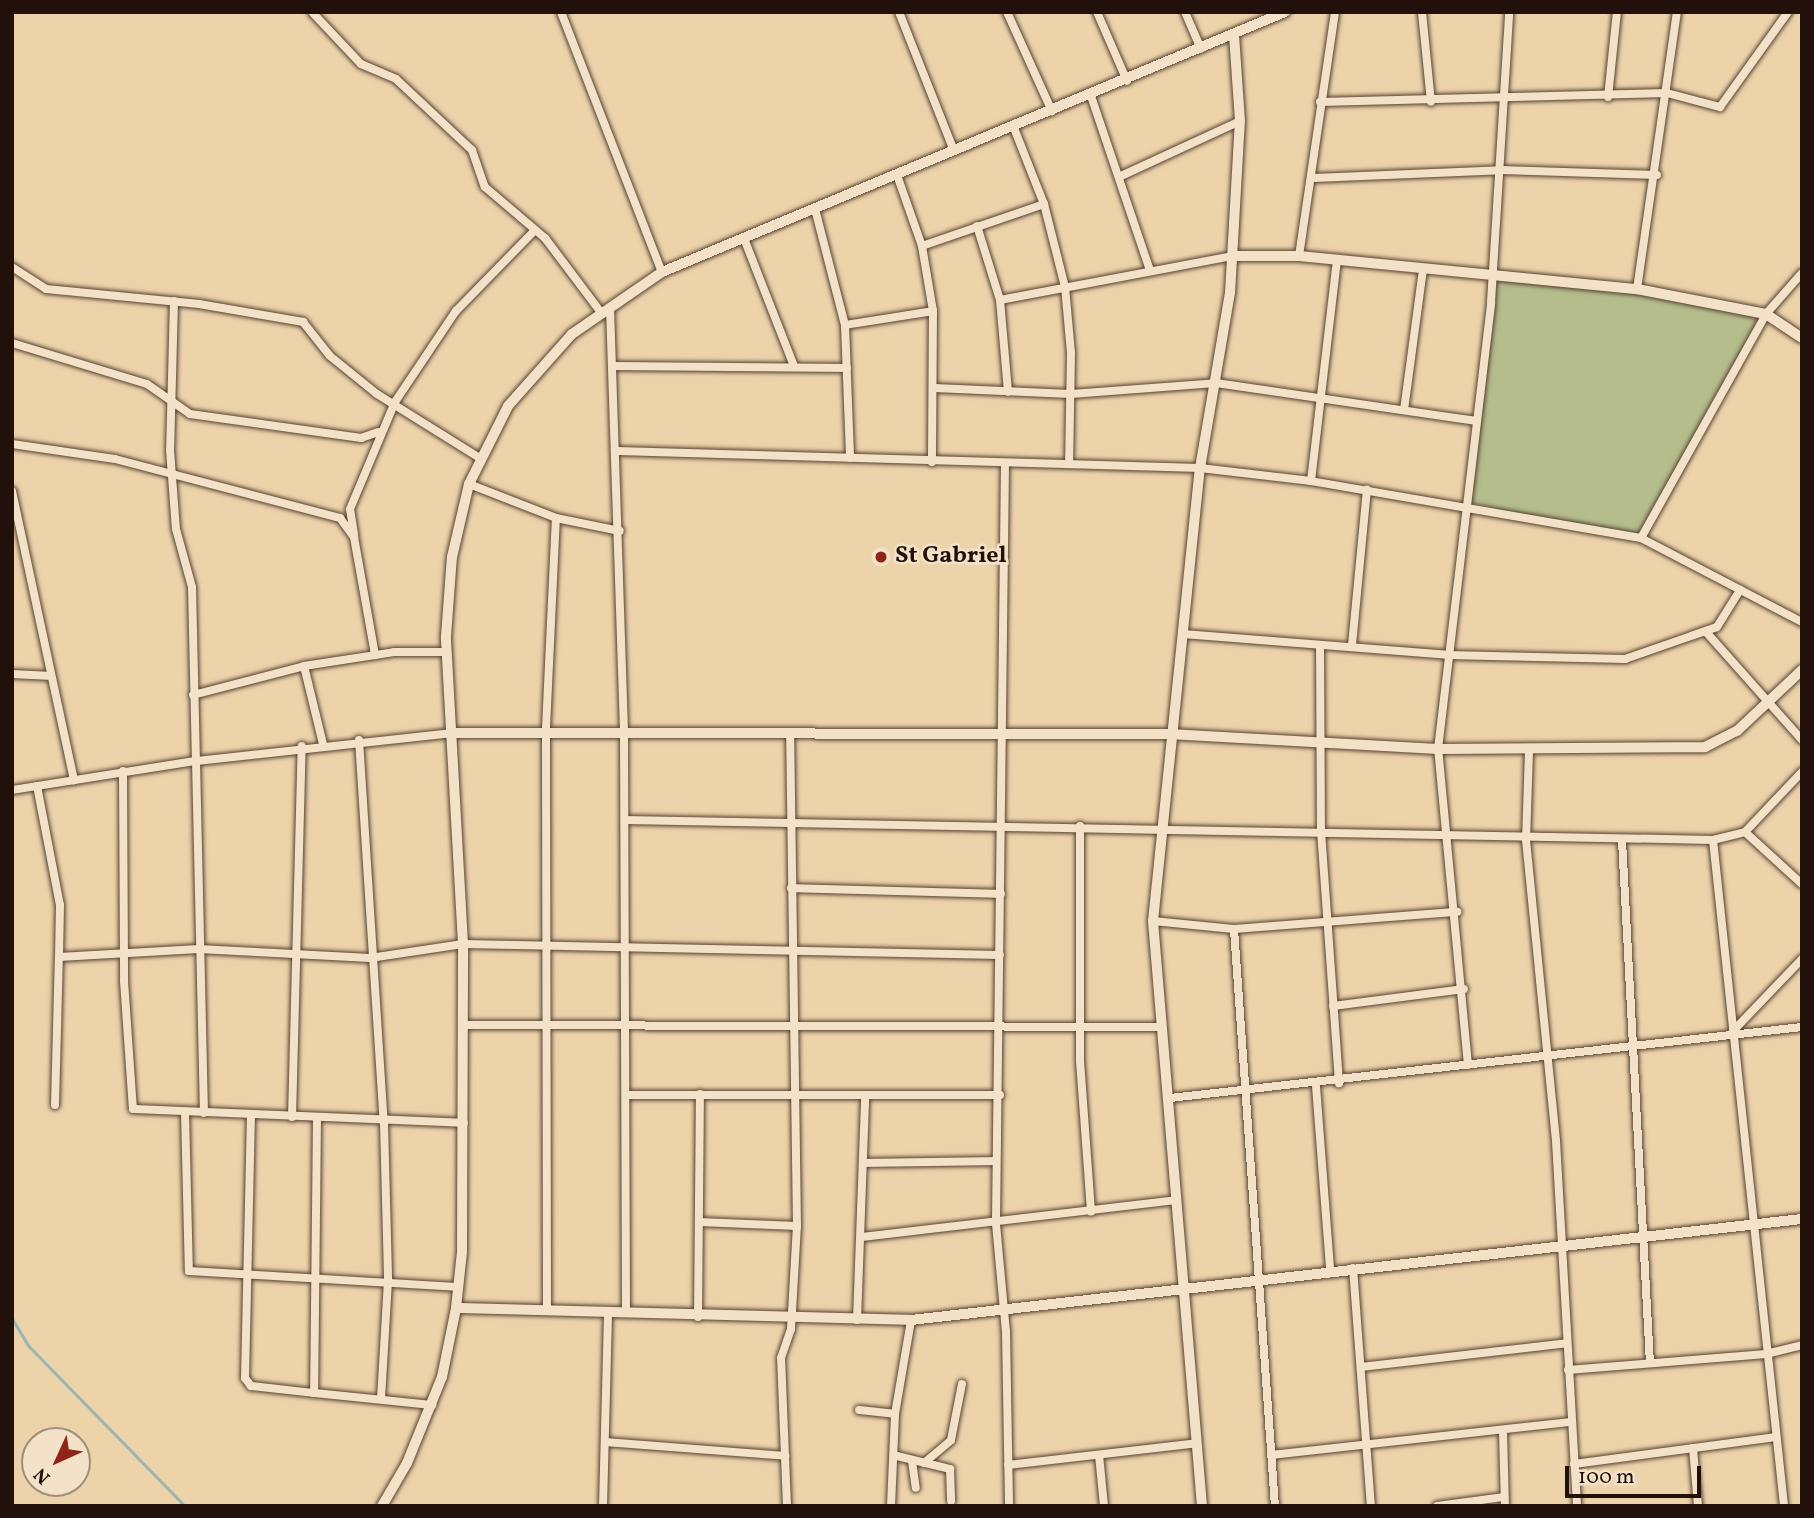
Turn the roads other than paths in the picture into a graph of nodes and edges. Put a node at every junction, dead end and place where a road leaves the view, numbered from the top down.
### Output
1 (312, 12) edge
2 (561, 12) edge
3 (900, 12) edge
4 (1007, 12) edge
5 (1097, 12) edge
6 (1185, 12) edge
7 (1285, 12) edge
8 (1335, 12) edge
9 (1422, 12) edge
10 (1509, 12) edge
11 (1617, 12) edge
12 (1677, 12) edge
13 (1788, 12) edge
14 (1234, 35) junction
15 (1201, 49) junction
16 (1127, 81) junction
17 (1667, 93) junction
18 (1091, 96) junction
19 (1608, 97) junction
20 (1505, 100) junction
21 (1320, 102) junction
22 (1431, 102) junction
23 (1052, 111) junction
24 (1240, 121) junction
25 (1014, 128) junction
26 (954, 151) junction
27 (1501, 170) junction
28 (897, 175) junction
29 (1657, 175) junction
30 (1121, 176) junction
31 (1314, 178) junction
32 (1044, 204) junction
33 (815, 209) junction
34 (977, 226) junction
35 (534, 231) junction
36 (745, 241) junction
37 (922, 246) junction
38 (1232, 256) junction
39 (1299, 256) junction
40 (1337, 261) junction
41 (12, 267) edge
42 (1149, 267) junction
43 (1423, 270) junction
44 (662, 272) junction
45 (1802, 273) edge
46 (1493, 278) junction
47 (1065, 287) junction
48 (1637, 289) junction
49 (1000, 300) junction
50 (173, 301) junction
51 (606, 311) junction
52 (933, 311) junction
53 (1766, 314) junction
54 (845, 326) junction
55 (1802, 338) edge
56 (12, 343) edge
57 (616, 366) junction
58 (794, 366) junction
59 (847, 368) junction
60 (1216, 383) junction
61 (935, 388) junction
62 (1008, 392) junction
63 (1071, 394) junction
64 (1325, 397) junction
65 (395, 402) junction
66 (175, 408) junction
67 (1404, 410) junction
68 (1475, 421) junction
69 (378, 432) junction
70 (12, 444) edge
71 (618, 451) junction
72 (480, 458) junction
73 (850, 458) junction
74 (932, 462) junction
75 (1005, 463) junction
76 (1069, 464) junction
77 (1200, 468) junction
78 (174, 474) junction
79 (1311, 481) junction
80 (470, 484) junction
81 (1367, 490) junction
82 (12, 491) edge
83 (1466, 504) junction
84 (556, 518) junction
85 (620, 531) junction
86 (354, 537) junction
87 (1641, 538) junction
88 (1740, 590) junction
89 (1802, 622) edge
90 (1707, 633) junction
91 (1183, 634) junction
92 (1320, 645) junction
93 (1352, 645) junction
94 (447, 652) junction
95 (375, 655) junction
96 (1447, 655) junction
97 (304, 666) junction
98 (1802, 670) edge
99 (12, 674) edge
100 (47, 676) junction
101 (193, 695) junction
102 (1770, 703) junction
103 (546, 728) junction
104 (453, 733) junction
105 (790, 733) junction
106 (624, 734) junction
107 (1003, 734) junction
108 (1169, 734) junction
109 (359, 740) junction
110 (1802, 740) edge
111 (1318, 741) junction
112 (323, 744) junction
113 (302, 746) junction
114 (1438, 749) junction
115 (1529, 751) junction
116 (196, 761) junction
117 (123, 771) junction
118 (1802, 772) edge
119 (74, 780) junction
120 (37, 786) junction
121 (12, 790) edge
122 (625, 820) junction
123 (793, 824) junction
124 (1002, 825) junction
125 (1080, 826) junction
126 (1159, 829) junction
127 (1321, 831) junction
128 (1745, 832) junction
129 (1450, 836) junction
130 (1526, 839) junction
131 (1622, 840) junction
132 (1713, 841) junction
133 (1802, 884) edge
134 (791, 888) junction
135 (1001, 894) junction
136 (1457, 912) junction
137 (1153, 921) junction
138 (1330, 925) junction
139 (1234, 929) junction
140 (463, 944) junction
141 (550, 946) junction
142 (623, 947) junction
143 (791, 947) junction
144 (200, 948) junction
145 (126, 952) junction
146 (299, 954) junction
147 (1000, 955) junction
148 (59, 957) junction
149 (370, 958) junction
150 (1802, 959) edge
151 (1465, 989) junction
152 (1334, 1006) junction
153 (464, 1026) junction
154 (1000, 1027) junction
155 (1161, 1027) junction
156 (1802, 1027) edge
157 (551, 1028) junction
158 (625, 1028) junction
159 (1080, 1029) junction
160 (793, 1030) junction
161 (1733, 1031) junction
162 (1632, 1043) junction
163 (1544, 1055) junction
164 (1468, 1065) junction
165 (1339, 1083) junction
166 (1316, 1086) junction
167 (1245, 1092) junction
168 (795, 1093) junction
169 (700, 1094) junction
170 (627, 1095) junction
171 (1000, 1095) junction
172 (865, 1097) junction
173 (1170, 1098) junction
174 (55, 1105) dead end
175 (185, 1112) junction
176 (204, 1113) junction
177 (251, 1114) junction
178 (292, 1117) junction
179 (317, 1117) junction
180 (384, 1123) junction
181 (464, 1123) junction
182 (996, 1161) junction
183 (865, 1163) junction
184 (1176, 1200) junction
185 (1091, 1212) junction
186 (1802, 1219) edge
187 (699, 1222) junction
188 (996, 1224) junction
189 (1755, 1224) junction
190 (797, 1226) junction
191 (862, 1237) junction
192 (1642, 1238) junction
193 (1562, 1244) junction
194 (1353, 1268) junction
195 (1330, 1270) junction
196 (248, 1274) junction
197 (316, 1277) junction
198 (1259, 1280) junction
199 (388, 1281) junction
200 (457, 1287) junction
201 (1185, 1288) junction
202 (1005, 1307) junction
203 (456, 1308) junction
204 (547, 1310) junction
205 (608, 1313) junction
206 (626, 1314) junction
207 (698, 1317) junction
208 (792, 1320) junction
209 (858, 1320) junction
210 (911, 1320) junction
211 (1567, 1343) junction
212 (1802, 1345) edge
213 (1766, 1354) junction
214 (1650, 1363) junction
215 (1361, 1367) junction
216 (1568, 1370) junction
217 (961, 1384) dead end
218 (314, 1393) junction
219 (381, 1399) junction
220 (432, 1405) junction
221 (859, 1410) dead end
222 (895, 1414) junction
223 (1572, 1422) junction
224 (1503, 1431) junction
225 (1776, 1437) junction
226 (605, 1442) junction
227 (1197, 1443) junction
228 (1365, 1447) junction
229 (1693, 1448) junction
230 (1099, 1455) junction
231 (1271, 1455) junction
232 (785, 1456) junction
233 (897, 1456) junction
234 (912, 1461) junction
235 (924, 1464) junction
236 (1574, 1464) junction
237 (1007, 1465) junction
238 (916, 1488) dead end
239 (951, 1501) dead end
240 (1504, 1501) edge
241 (382, 1506) edge
242 (603, 1506) edge
243 (787, 1506) edge
244 (891, 1506) edge
245 (1009, 1506) edge
246 (1104, 1506) edge
247 (1202, 1506) edge
248 (1275, 1506) edge
249 (1371, 1506) edge
250 (1437, 1506) edge
251 (1577, 1506) edge
252 (1698, 1506) edge
253 (1783, 1506) edge

1 - 35 street
2 - 44 street
3 - 26 street
4 - 23 street
5 - 16 street
6 - 15 street
7 - 14 street
8 - 21 street
9 - 22 street
10 - 20 street
11 - 19 street
12 - 17 street
13 - 17 street
14 - 15 street
14 - 24 street
15 - 16 street
16 - 18 street
17 - 19 street
17 - 29 street
18 - 23 street
18 - 30 street
19 - 20 street
20 - 22 street
20 - 27 street
21 - 22 street
21 - 31 street
23 - 25 street
24 - 30 street
24 - 38 street
25 - 26 street
25 - 32 street
26 - 28 street
27 - 29 street
27 - 31 street
27 - 46 street
28 - 33 street
28 - 37 street
29 - 48 street
30 - 42 street
31 - 39 street
32 - 34 street
32 - 47 street
33 - 36 street
33 - 54 street
34 - 37 street
34 - 49 street
35 - 51 street
35 - 65 street
36 - 44 street
36 - 58 street
37 - 52 street
38 - 39 street
38 - 42 street
38 - 60 street
39 - 40 street
40 - 43 street
40 - 64 street
41 - 50 street
42 - 47 street
43 - 46 street
43 - 67 street
44 - 51 street
45 - 53 street
46 - 48 street
46 - 68 street
47 - 49 street
47 - 63 street
48 - 53 street
49 - 62 street
50 - 65 street
50 - 66 street
51 - 57 street
51 - 72 street
52 - 54 street
52 - 61 street
53 - 55 street
53 - 87 street
54 - 59 street
56 - 66 street
57 - 58 street
57 - 71 street
58 - 59 street
59 - 73 street
60 - 63 street
60 - 64 street
60 - 77 street
61 - 62 street
61 - 74 street
62 - 63 street
63 - 76 street
64 - 67 street
64 - 79 street
65 - 69 street
65 - 72 street
66 - 69 street
66 - 78 street
67 - 68 street
68 - 83 street
69 - 86 street
70 - 78 street
71 - 73 street
71 - 85 street
72 - 80 street
73 - 74 street
74 - 75 street
75 - 76 street
75 - 107 street
76 - 77 street
77 - 79 street
77 - 91 street
78 - 86 street
78 - 101 street
79 - 81 street
80 - 84 street
80 - 94 street
81 - 83 street
81 - 93 street
82 - 100 street
83 - 87 street
83 - 96 street
84 - 85 street
84 - 103 street
85 - 106 street
86 - 95 street
87 - 88 street
88 - 89 street
88 - 90 street
90 - 96 street
90 - 102 street
91 - 92 street
91 - 108 street
92 - 93 street
92 - 111 street
93 - 96 street
94 - 95 street
94 - 104 street
95 - 97 street
96 - 114 street
97 - 101 street
97 - 112 street
98 - 102 street
99 - 100 street
100 - 119 street
101 - 116 street
102 - 110 street
102 - 115 street
103 - 104 street
103 - 106 street
103 - 141 street
104 - 109 street
104 - 140 street
105 - 106 street
105 - 107 street
105 - 123 street
106 - 122 street
107 - 108 street
107 - 124 street
108 - 111 street
108 - 126 street
109 - 112 street
109 - 149 street
111 - 114 street
111 - 127 street
112 - 113 street
113 - 116 street
113 - 146 street
114 - 115 street
114 - 129 street
115 - 130 street
116 - 117 street
116 - 144 street
117 - 119 street
117 - 145 street
118 - 128 street
119 - 120 street
120 - 121 street
120 - 148 street
122 - 123 street
122 - 142 street
123 - 124 street
123 - 134 street
124 - 125 street
124 - 135 street
125 - 126 street
125 - 159 street
126 - 127 street
126 - 137 street
127 - 129 street
127 - 138 street
128 - 132 street
128 - 133 street
129 - 130 street
129 - 136 street
130 - 131 street
130 - 163 street
131 - 132 street
131 - 162 street
132 - 161 street
134 - 135 street
134 - 143 street
135 - 147 street
136 - 138 street
136 - 151 street
137 - 139 street
137 - 155 street
138 - 139 street
138 - 152 street
139 - 167 street
140 - 141 street
140 - 149 street
140 - 153 street
141 - 142 street
141 - 157 street
142 - 143 street
142 - 158 street
143 - 147 street
143 - 160 street
144 - 145 street
144 - 146 street
144 - 176 street
145 - 148 street
145 - 175 street
146 - 149 street
146 - 178 street
147 - 154 street
148 - 174 street
149 - 180 street
150 - 161 street
151 - 152 street
151 - 164 street
152 - 165 street
153 - 157 street
153 - 181 street
154 - 159 street
154 - 160 street
154 - 171 street
155 - 159 street
155 - 173 street
156 - 161 street
157 - 158 street
157 - 204 street
158 - 160 street
158 - 170 street
159 - 185 street
160 - 168 street
161 - 162 street
161 - 189 street
162 - 163 street
162 - 192 street
163 - 164 street
163 - 193 street
164 - 165 street
165 - 166 street
166 - 167 street
166 - 195 street
167 - 173 street
167 - 198 street
168 - 169 street
168 - 172 street
168 - 190 street
169 - 170 street
169 - 187 street
170 - 206 street
171 - 172 street
171 - 182 street
172 - 183 street
173 - 184 street
175 - 176 street
175 - 196 street
176 - 177 street
177 - 178 street
177 - 196 street
178 - 179 street
179 - 180 street
179 - 197 street
180 - 181 street
180 - 199 street
181 - 200 street
182 - 183 street
182 - 188 street
183 - 191 street
184 - 185 street
184 - 201 street
185 - 188 street
186 - 189 street
187 - 190 street
187 - 207 street
188 - 191 street
188 - 202 street
189 - 192 street
189 - 213 street
190 - 208 street
191 - 209 street
192 - 193 street
192 - 214 street
193 - 194 street
193 - 211 street
194 - 195 street
194 - 215 street
195 - 198 street
196 - 197 street
196 - 218 street
197 - 199 street
197 - 218 street
198 - 201 street
198 - 231 street
199 - 200 street
199 - 219 street
200 - 203 street
201 - 202 street
201 - 227 street
202 - 210 street
202 - 237 street
203 - 204 street
203 - 220 street
204 - 205 street
205 - 206 street
205 - 226 street
206 - 207 street
207 - 208 street
208 - 209 street
208 - 232 street
209 - 210 street
210 - 222 street
211 - 215 street
211 - 216 street
212 - 213 street
213 - 214 street
213 - 225 street
214 - 216 street
215 - 228 street
216 - 223 street
217 - 235 street
218 - 219 street
219 - 220 street
220 - 241 street
221 - 222 street
222 - 233 street
223 - 224 street
223 - 236 street
224 - 228 street
224 - 240 street
225 - 229 street
225 - 253 street
226 - 232 street
226 - 242 street
227 - 230 street
227 - 247 street
228 - 231 street
228 - 249 street
229 - 236 street
229 - 252 street
230 - 237 street
230 - 246 street
231 - 248 street
232 - 243 street
233 - 234 street
233 - 244 street
234 - 235 street
234 - 238 street
235 - 239 street
236 - 251 street
237 - 245 street
240 - 250 street

